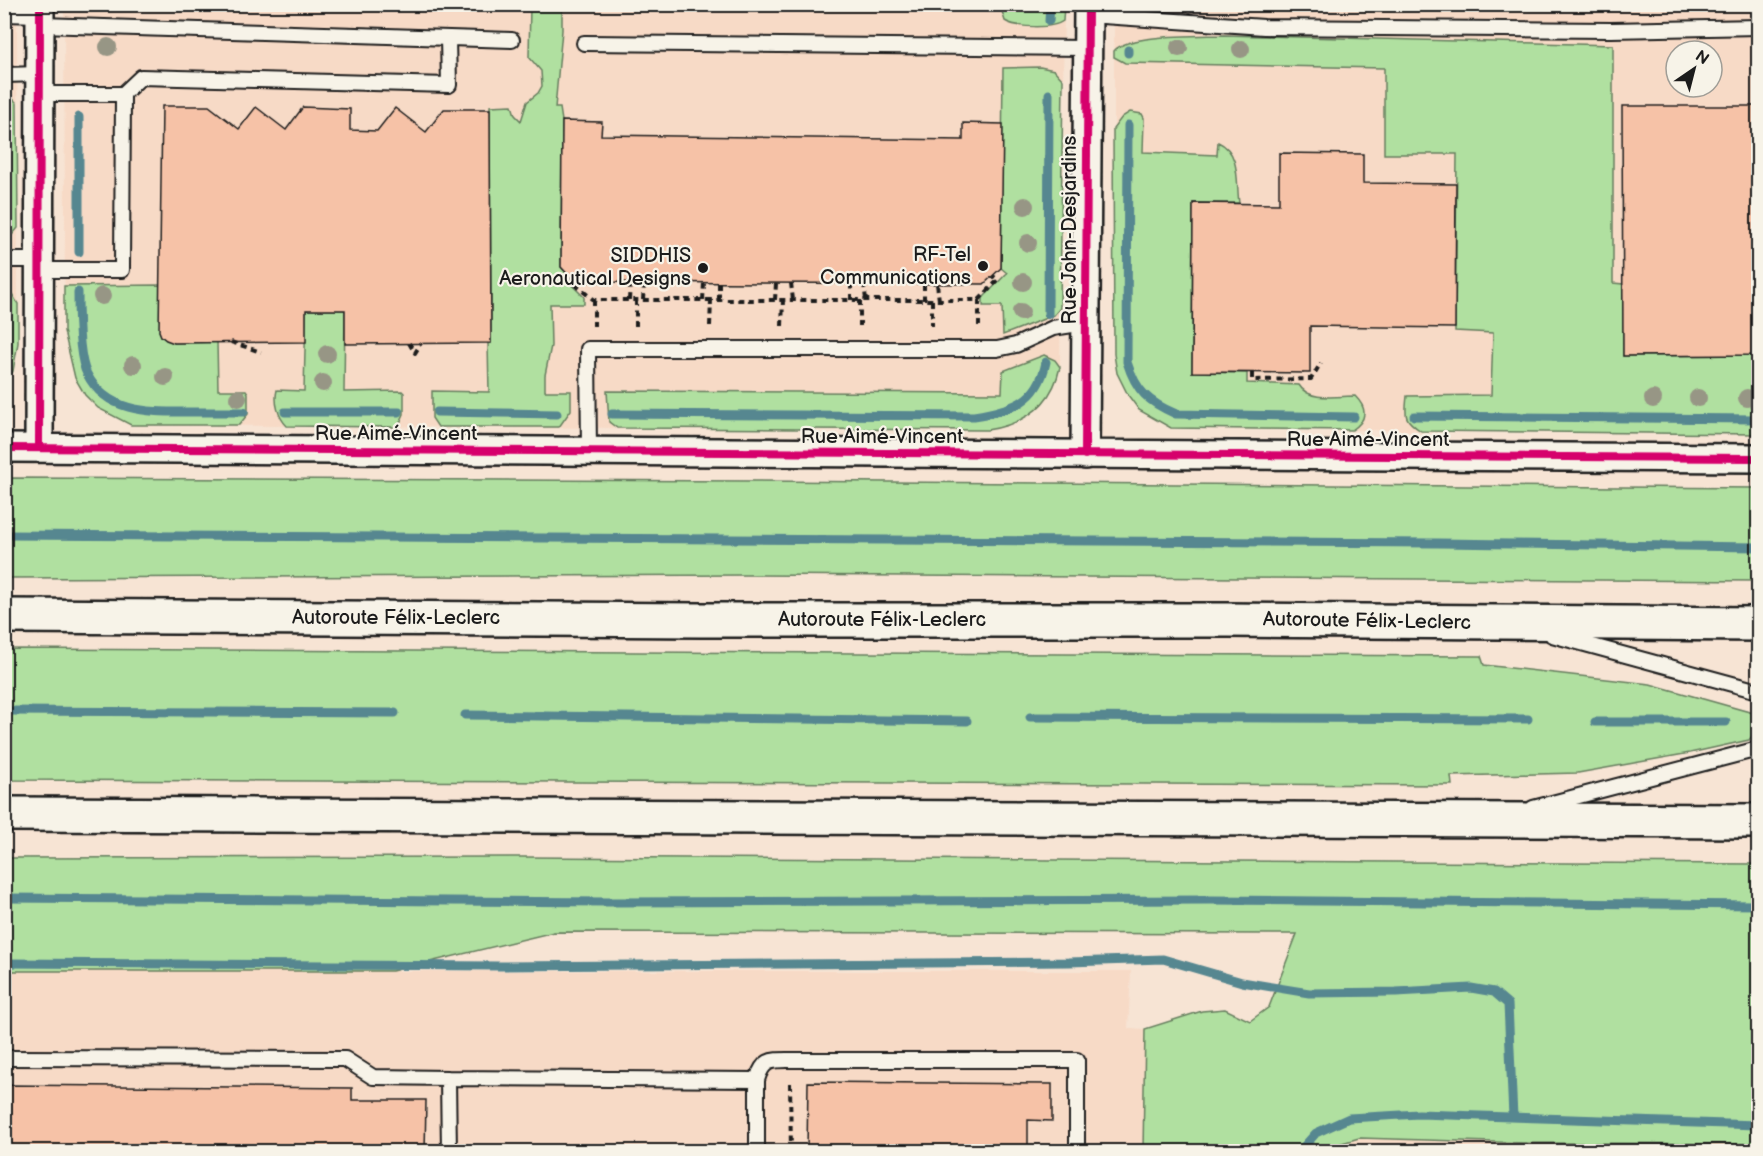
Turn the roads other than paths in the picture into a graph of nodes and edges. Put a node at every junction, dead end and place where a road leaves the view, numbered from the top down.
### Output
1 (1088, 10) edge
2 (4, 14) edge
3 (41, 15) edge
4 (1758, 27) edge
5 (448, 39) junction
6 (512, 40) dead end
7 (584, 43) dead end
8 (1088, 48) junction
9 (4, 75) edge
10 (40, 84) junction
11 (123, 94) junction
12 (4, 260) edge
13 (39, 265) junction
14 (1085, 323) junction
15 (4, 448) edge
16 (39, 448) junction
17 (588, 451) junction
18 (1085, 455) junction
19 (1758, 458) edge
20 (4, 616) edge
21 (1509, 623) junction
22 (1758, 624) edge
23 (1758, 692) edge
24 (1758, 749) edge
25 (4, 814) edge
26 (1491, 819) junction
27 (1758, 821) edge
28 (4, 1058) edge
29 (448, 1078) junction
30 (757, 1080) junction
31 (449, 1152) edge
32 (756, 1152) edge
33 (1077, 1152) edge

1 - 4 lane
1 - 8 street, Rue John-Desjardins
2 - 3 lane
3 - 5 lane
3 - 10 street
5 - 6 lane
5 - 11 lane
7 - 8 lane
8 - 14 street, Rue John-Desjardins
9 - 10 lane
10 - 11 lane
10 - 13 street
11 - 13 lane
12 - 13 lane
13 - 16 street
14 - 17 lane
14 - 18 street, Rue John-Desjardins
15 - 16 street, Rue Aimé-Vincent
16 - 17 street, Rue Aimé-Vincent
17 - 18 street, Rue Aimé-Vincent
18 - 19 street, Rue Aimé-Vincent
20 - 21 highway, Autoroute Félix-Leclerc
21 - 22 highway, Autoroute Félix-Leclerc
21 - 23 lane
24 - 26 lane
25 - 26 highway
26 - 27 highway
28 - 29 lane
29 - 30 lane
29 - 31 lane
30 - 32 lane
30 - 33 lane

